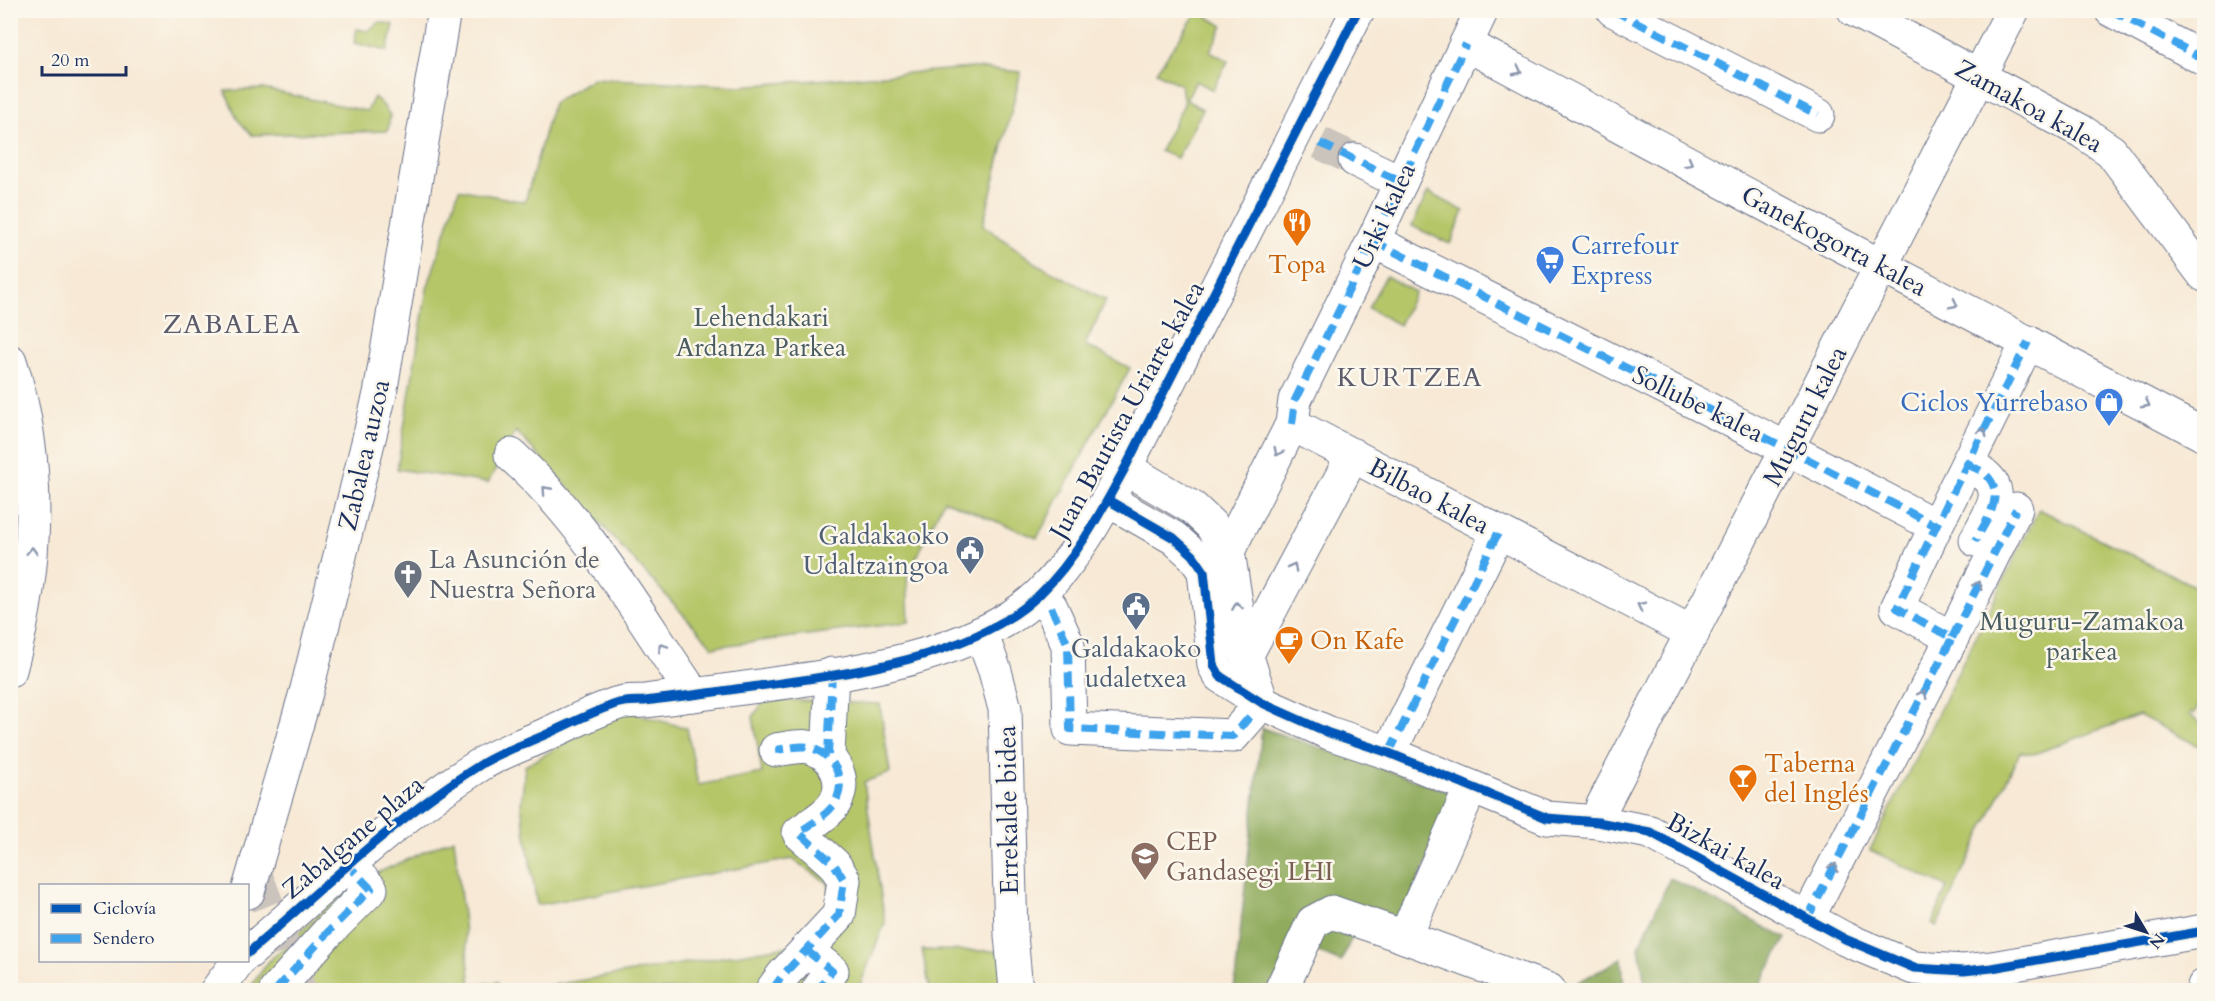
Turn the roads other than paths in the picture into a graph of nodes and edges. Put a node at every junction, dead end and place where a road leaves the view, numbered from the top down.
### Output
1 (444, 10) edge
2 (1358, 10) edge
3 (1482, 10) edge
4 (1613, 10) edge
5 (1854, 10) edge
6 (2013, 10) edge
7 (2111, 10) edge
8 (1466, 44) junction
9 (2205, 60) edge
10 (1979, 77) junction
11 (1818, 115) dead end
12 (1355, 160) tunnel mouth
13 (1401, 182) junction
14 (1373, 241) junction
15 (2202, 266) edge
16 (1881, 267) junction
17 (2028, 342) junction
18 (10, 361) edge
19 (1292, 424) junction
20 (2205, 435) edge
21 (1788, 448) junction
22 (511, 455) dead end
23 (1353, 455) junction
24 (1966, 464) junction
25 (1125, 468) junction
26 (1108, 500) junction
27 (2016, 509) dead end
28 (1936, 526) junction
29 (1498, 533) junction
30 (1975, 541) dead end
31 (1228, 551) junction
32 (1051, 607) dead end
33 (981, 633) junction
34 (1693, 633) junction
35 (1952, 638) junction
36 (1246, 656) junction
37 (10, 670) edge
38 (832, 674) junction
39 (694, 695) junction
40 (1257, 708) junction
41 (776, 750) dead end
42 (1389, 753) junction
43 (828, 755) junction
44 (1471, 787) junction
45 (1598, 822) junction
46 (349, 866) junction
47 (249, 889) tunnel mouth
48 (1807, 919) junction
49 (2205, 931) edge
50 (1405, 937) junction
51 (807, 950) junction
52 (249, 952) edge
53 (223, 962) edge
54 (237, 962) edge
55 (1963, 981) edge
56 (2205, 986) edge
57 (215, 990) edge
58 (276, 990) edge
59 (772, 990) edge
60 (818, 990) edge
61 (1016, 990) edge
62 (1281, 990) edge
63 (1549, 990) edge
64 (2203, 990) edge

1 - 47 street, Zabalea auzoa
2 - 25 street, Juan Bautista Uriarte kalea
3 - 8 street, Urki kalea
4 - 11 street
5 - 10 street, Zamakoa kalea
6 - 10 street, Muguru kalea
7 - 9 street
8 - 13 street, Urki kalea
8 -> 16 street, Ganekogorta kalea
10 - 15 street, Zamakoa kalea
10 - 16 street, Muguru kalea
12 - 13 street
13 - 14 street, Urki kalea
14 - 19 street, Urki kalea
14 - 21 street, Sollube kalea
16 -> 17 street, Ganekogorta kalea
16 - 21 street, Muguru kalea
17 -> 20 street, Ganekogorta kalea
24 -> 17 street
37 -> 18 street
19 - 23 street, Bilbao kalea
19 -> 31 street
21 - 28 street, Sollube kalea
21 - 34 street, Muguru kalea
39 -> 22 street
23 - 29 street, Bilbao kalea
36 -> 23 street
24 - 28 street
24 - 30 street
25 - 26 street, Juan Bautista Uriarte kalea
25 - 31 street
26 - 33 street, Juan Bautista Uriarte kalea
26 - 40 street, Bizkai kalea
35 -> 27 street
28 - 35 street
34 -> 29 street, Bilbao kalea
29 - 42 street
36 -> 31 street
32 - 40 street
33 - 38 street, Juan Bautista Uriarte kalea
33 - 61 street, Errekalde bidea
34 - 45 street, Muguru kalea
48 -> 35 street
36 - 40 street
38 - 39 street, Juan Bautista Uriarte kalea
38 - 43 street
39 - 46 street, Zabalgane plaza
40 - 42 street, Bizkai kalea
41 - 43 street
42 - 44 street, Bizkai kalea
43 - 51 street
44 - 45 street, Bizkai kalea
44 - 50 street
45 - 48 street, Bizkai kalea
46 - 52 street, Zabalgane plaza
46 - 58 street, Zabalgane plaza
48 - 55 street, Bizkai kalea
49 - 55 street, Bizkai kalea
50 - 62 street
50 - 63 street
51 - 59 street
51 - 60 street
53 - 57 street
54 - 57 street
56 - 64 street

